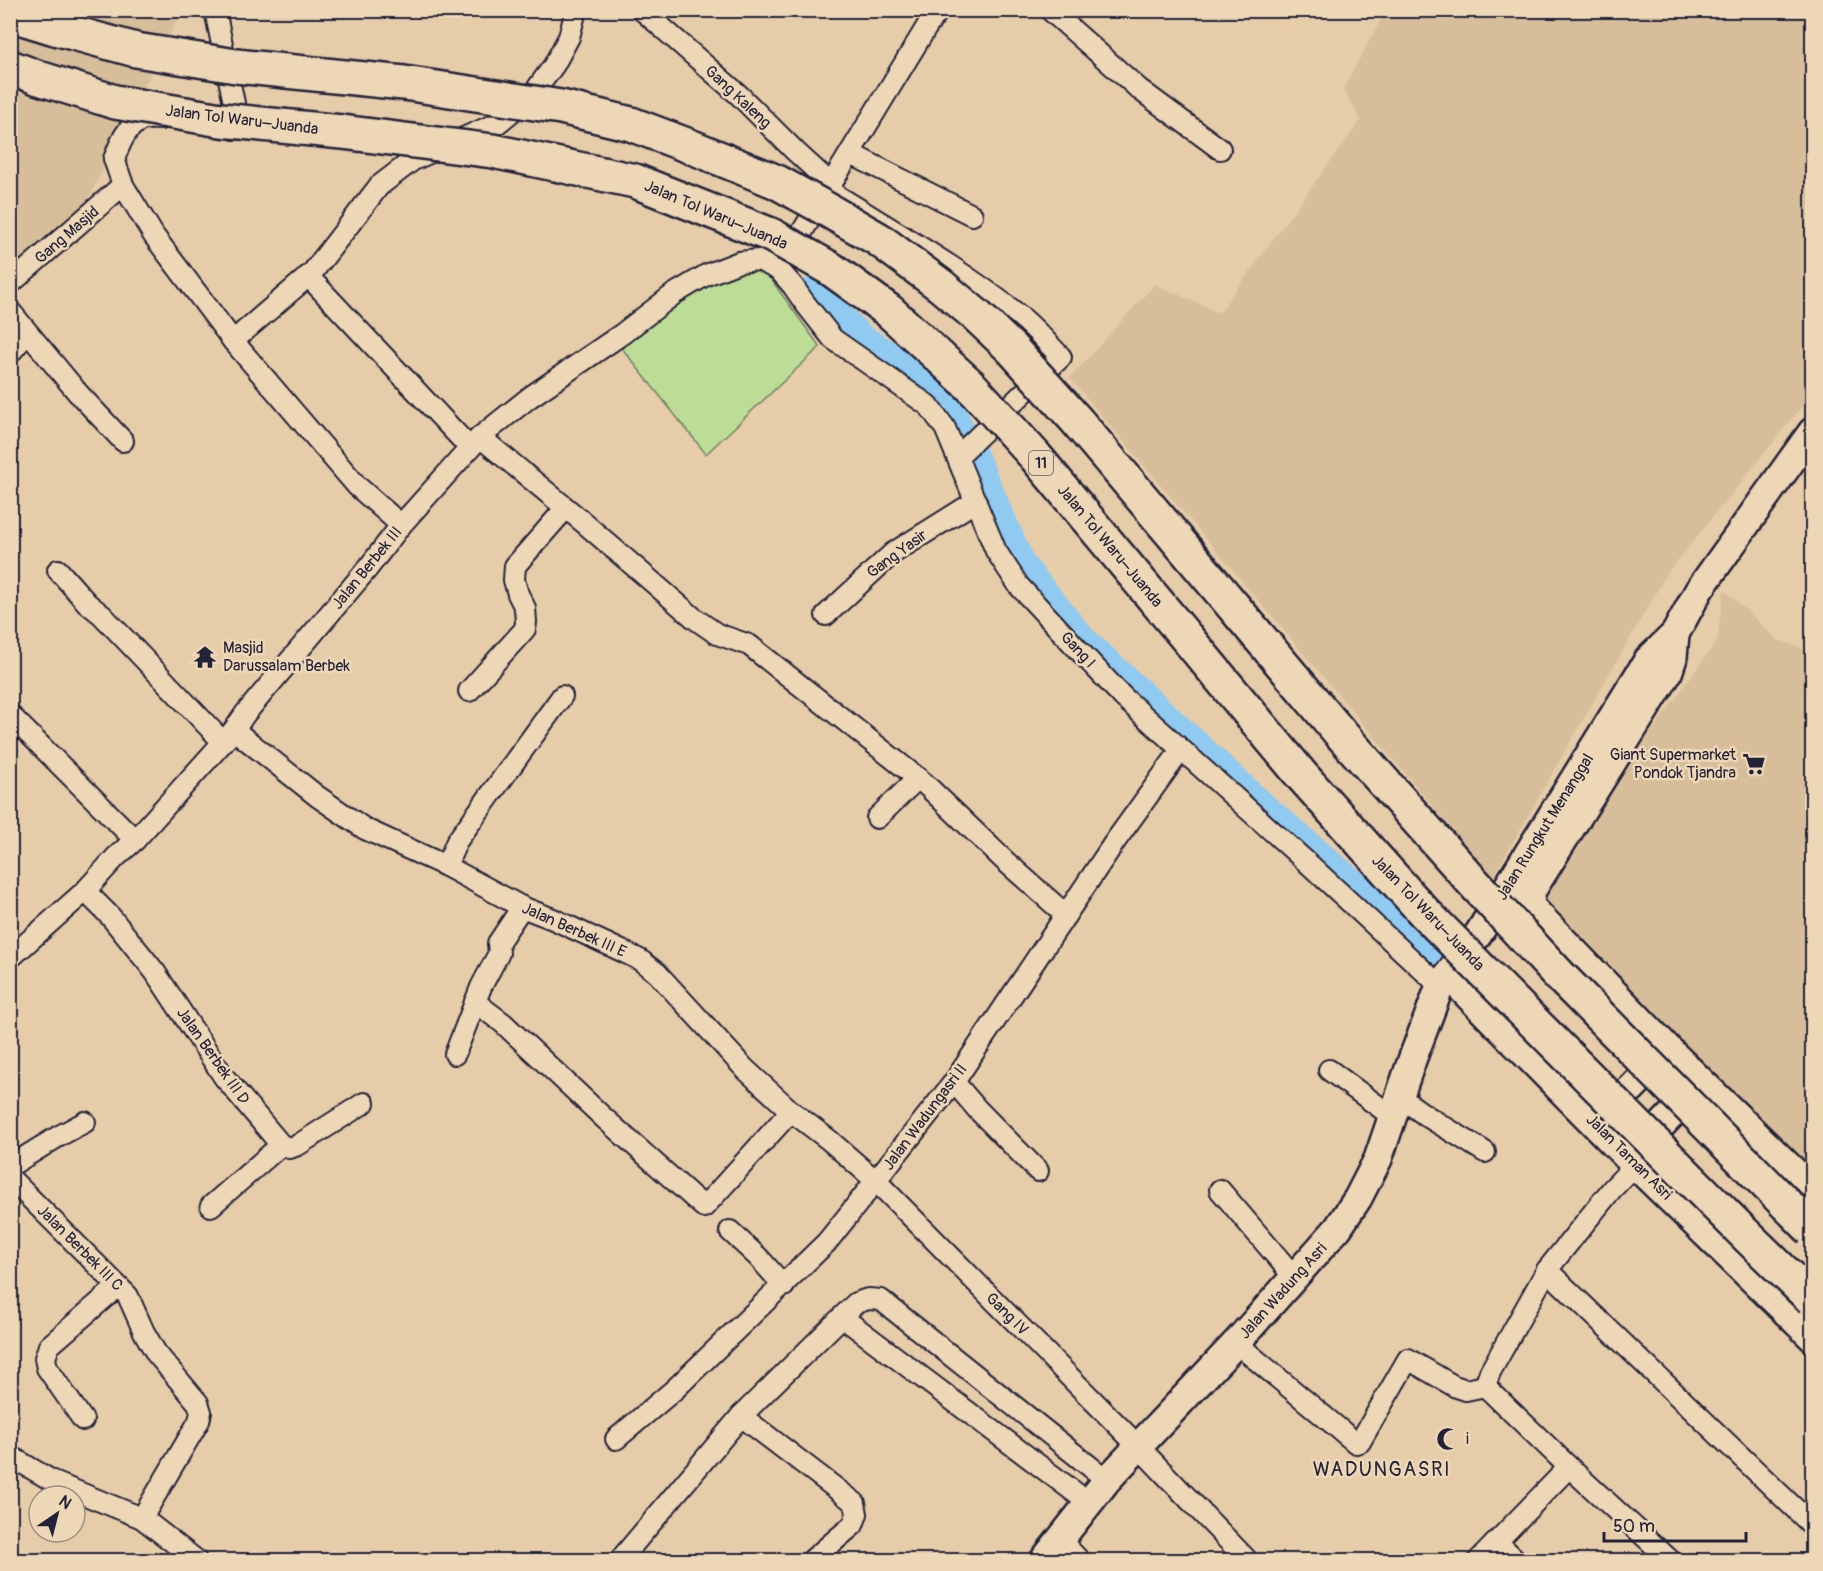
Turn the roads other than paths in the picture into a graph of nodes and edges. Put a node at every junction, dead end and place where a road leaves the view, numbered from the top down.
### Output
1 (215, 10) edge
2 (576, 10) edge
3 (642, 10) edge
4 (939, 10) edge
5 (1050, 10) edge
6 (10, 14) edge
7 (10, 67) edge
8 (1220, 149) dead end
9 (850, 154) junction
10 (123, 186) junction
11 (830, 188) junction
12 (972, 215) dead end
13 (778, 270) junction
14 (308, 276) junction
15 (10, 284) edge
16 (10, 311) edge
17 (27, 333) junction
18 (233, 341) junction
19 (10, 353) edge
20 (1812, 432) edge
21 (123, 441) dead end
22 (475, 443) junction
23 (961, 454) junction
24 (976, 501) junction
25 (565, 509) junction
26 (401, 525) junction
27 (58, 570) dead end
28 (826, 615) dead end
29 (1675, 634) junction
30 (469, 691) dead end
31 (562, 696) dead end
32 (10, 714) edge
33 (229, 736) junction
34 (1181, 750) junction
35 (918, 778) junction
36 (877, 819) dead end
37 (135, 840) junction
38 (446, 866) junction
39 (85, 891) junction
40 (1529, 905) junction
41 (522, 907) junction
42 (1066, 915) junction
43 (1479, 933) junction
44 (10, 958) edge
45 (1444, 980) junction
46 (476, 1002) junction
47 (1664, 1045) junction
48 (455, 1054) dead end
49 (1329, 1070) dead end
50 (954, 1082) junction
51 (1705, 1085) junction
52 (364, 1103) dead end
53 (1396, 1107) junction
54 (791, 1111) junction
55 (1588, 1116) junction
56 (85, 1122) dead end
57 (280, 1145) junction
58 (1485, 1152) dead end
59 (1632, 1162) junction
60 (10, 1166) edge
61 (1038, 1171) dead end
62 (10, 1178) edge
63 (876, 1181) junction
64 (1221, 1190) dead end
65 (1812, 1190) edge
66 (211, 1206) dead end
67 (1812, 1230) edge
68 (730, 1231) dead end
69 (1547, 1270) junction
70 (1295, 1278) junction
71 (784, 1286) junction
72 (117, 1287) junction
73 (1812, 1299) edge
74 (842, 1317) junction
75 (1812, 1337) edge
76 (1236, 1343) junction
77 (1485, 1386) junction
78 (741, 1416) junction
79 (83, 1420) dead end
80 (616, 1440) dead end
81 (1138, 1446) junction
82 (10, 1456) edge
83 (1569, 1467) junction
84 (1107, 1480) junction
85 (1089, 1503) junction
86 (142, 1518) junction
87 (1812, 1525) edge
88 (1497, 1542) junction
89 (1052, 1550) edge
90 (196, 1560) edge
91 (620, 1560) edge
92 (813, 1560) edge
93 (1079, 1560) edge
94 (1247, 1560) edge
95 (1479, 1560) edge
96 (1516, 1560) edge
97 (1670, 1560) edge

1 - 10 street
2 - 14 street
3 - 11 street, Gang Kaleng
4 - 9 street
5 - 8 street
6 - 67 highway, bridge
7 - 73 highway, Jalan Tol Waru–Juanda / 11, bridge
9 - 11 street
9 - 12 street
10 - 15 street, Gang Masjid
10 - 18 street
11 - 13 street
11 - 23 street, Gang Kaleng
13 - 22 street, Jalan Berbek III
13 - 23 street, Gang I
14 - 18 street
14 - 22 street
16 - 17 street
17 - 19 street
17 - 21 street
18 - 26 street
20 - 29 main road, Jalan Rungkut Menanggal
22 - 25 street
22 - 26 street, Jalan Berbek III
23 - 24 street, Gang I
24 - 28 street, Gang Yasir
24 - 34 street, Gang I
25 - 30 street
25 - 35 street
26 - 33 street, Jalan Berbek III
27 - 33 street, Jalan Berbek III E
29 - 40 main road, Jalan Rungkut Menanggal
29 - 43 main road, Jalan Rungkut Menanggal
31 - 38 street
32 - 37 street
33 - 37 street, Jalan Berbek III
33 - 38 street, Jalan Berbek III E
34 - 42 street, Jalan Wadungasri II
34 - 45 street, Gang I
35 - 36 street
35 - 42 street
37 - 39 street, Jalan Berbek III
38 - 41 street, Jalan Berbek III E
39 - 44 street, Jalan Berbek III
39 - 57 street, Jalan Berbek III D
40 - 43 main road, Jalan Rungkut Menanggal
40 - 47 main road
41 - 46 street
41 - 54 street, Jalan Berbek III E
42 - 50 street, Jalan Wadungasri II
43 - 45 main road, Jalan Rungkut Menanggal
45 - 53 main road, Jalan Wadung Asri
45 - 55 main road, Jalan Taman Asri
46 - 48 street
46 - 54 street
47 - 51 main road
47 - 55 main road
49 - 53 street
50 - 61 street
50 - 63 street, Jalan Wadungasri II
51 - 59 main road
51 - 65 main road
52 - 57 street
53 - 58 street
53 - 70 main road, Jalan Wadung Asri
54 - 63 street, Jalan Berbek III E
55 - 59 main road, Jalan Taman Asri
56 - 60 street
57 - 66 street
59 - 69 street
59 - 75 main road, Jalan Taman Asri
62 - 72 street, Jalan Berbek III C
63 - 71 street, Jalan Wadungasri II
63 - 81 street, Gang IV
64 - 70 street
68 - 71 street
69 - 77 street
69 - 87 street
70 - 76 main road, Jalan Wadung Asri
71 - 80 street, Jalan Wadungasri II
72 - 79 street
72 - 86 street, Jalan Berbek III C
74 - 78 street
74 - 84 street
74 - 85 street
76 - 77 street
76 - 81 main road, Jalan Wadung Asri
77 - 83 street
78 - 91 street
78 - 92 street
81 - 84 main road, Jalan Wadung Asri
81 - 94 street, Gang IV
82 - 86 street
83 - 88 street
83 - 97 street
84 - 85 main road, Jalan Wadung Asri
85 - 89 main road, Jalan Wadung Asri
86 - 90 street
88 - 95 street
88 - 96 street
89 - 93 street

